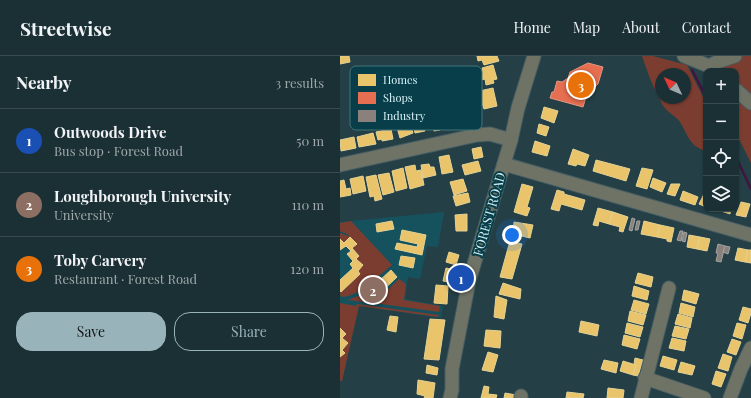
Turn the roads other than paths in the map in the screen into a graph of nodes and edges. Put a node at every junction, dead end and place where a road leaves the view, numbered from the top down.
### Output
1 (534, 56) edge
2 (684, 56) edge
3 (735, 56) edge
4 (712, 68) edge
5 (739, 93) edge
6 (751, 103) edge
7 (511, 140) junction
8 (504, 164) junction
9 (340, 166) edge
10 (751, 235) edge
11 (665, 292) dead end
12 (751, 348) edge
13 (645, 378) junction
14 (450, 398) edge
15 (640, 398) edge
16 (704, 398) edge
17 (730, 398) edge

1 - 7 street, FOREST ROAD
2 - 4 street
3 - 4 street
5 - 6 street
7 - 8 street, FOREST ROAD
7 - 9 street
8 - 10 street
8 - 14 street, FOREST ROAD
11 - 13 street
12 - 17 street
13 - 15 street
13 - 16 street

